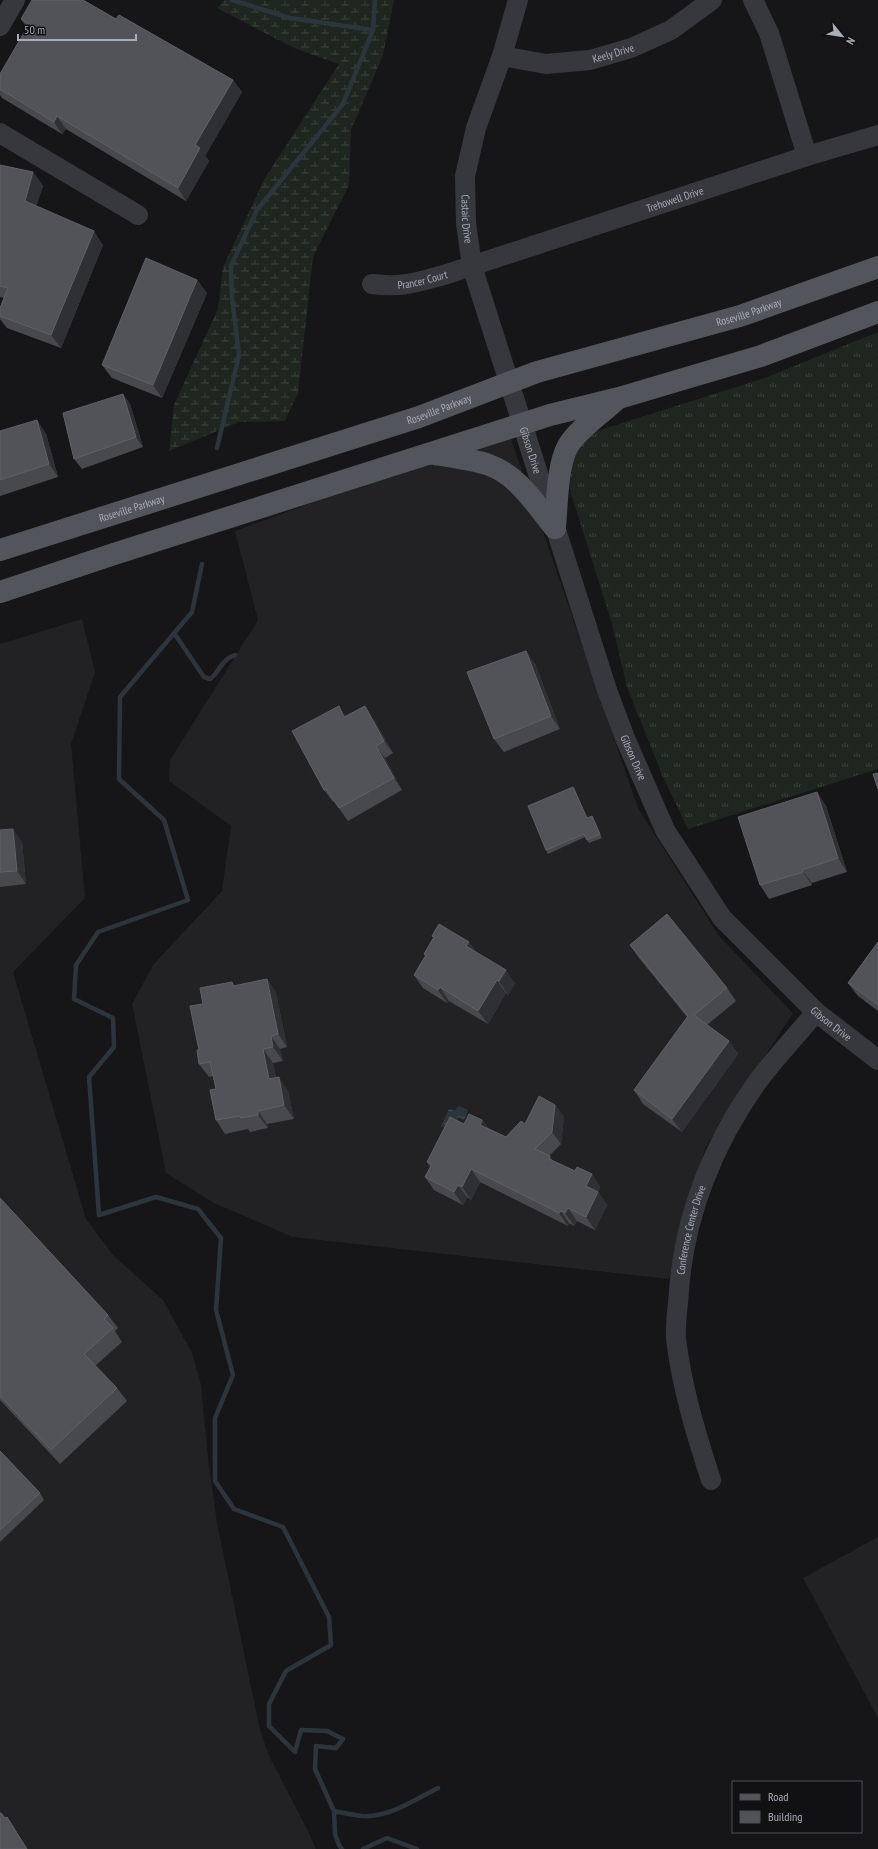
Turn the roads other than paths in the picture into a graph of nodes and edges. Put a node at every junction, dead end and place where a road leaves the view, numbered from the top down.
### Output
1 (15, 0) edge
2 (518, 0) edge
3 (712, 0) edge
4 (753, 0) edge
5 (0, 26) edge
6 (502, 56) junction
7 (0, 133) edge
8 (878, 135) edge
9 (807, 156) junction
10 (138, 215) dead end
11 (472, 266) junction
12 (878, 266) edge
13 (372, 284) dead end
14 (878, 312) edge
15 (508, 382) junction
16 (620, 398) junction
17 (521, 424) junction
18 (434, 454) junction
19 (555, 528) junction
20 (0, 550) edge
21 (0, 592) edge
22 (816, 1012) junction
23 (878, 1060) edge
24 (711, 1480) dead end

1 - 5 street
2 - 6 street, Castaic Drive
3 - 6 street, Keely Drive
4 - 9 street
6 - 11 street, Castaic Drive
7 - 10 street
8 - 9 street, Trehowell Drive
9 - 11 street, Trehowell Drive
11 - 13 street, Prancer Court
11 - 15 street, Castaic Drive
12 - 15 main road, Roseville Parkway
14 - 16 main road
15 - 17 street, Gibson Drive
15 - 20 main road, Roseville Parkway
16 - 17 main road
16 - 19 main road
17 - 18 main road
17 - 19 street, Gibson Drive
18 - 19 main road
18 - 21 main road
19 - 22 street, Gibson Drive
22 - 23 street, Gibson Drive
22 - 24 street, Conference Center Drive

